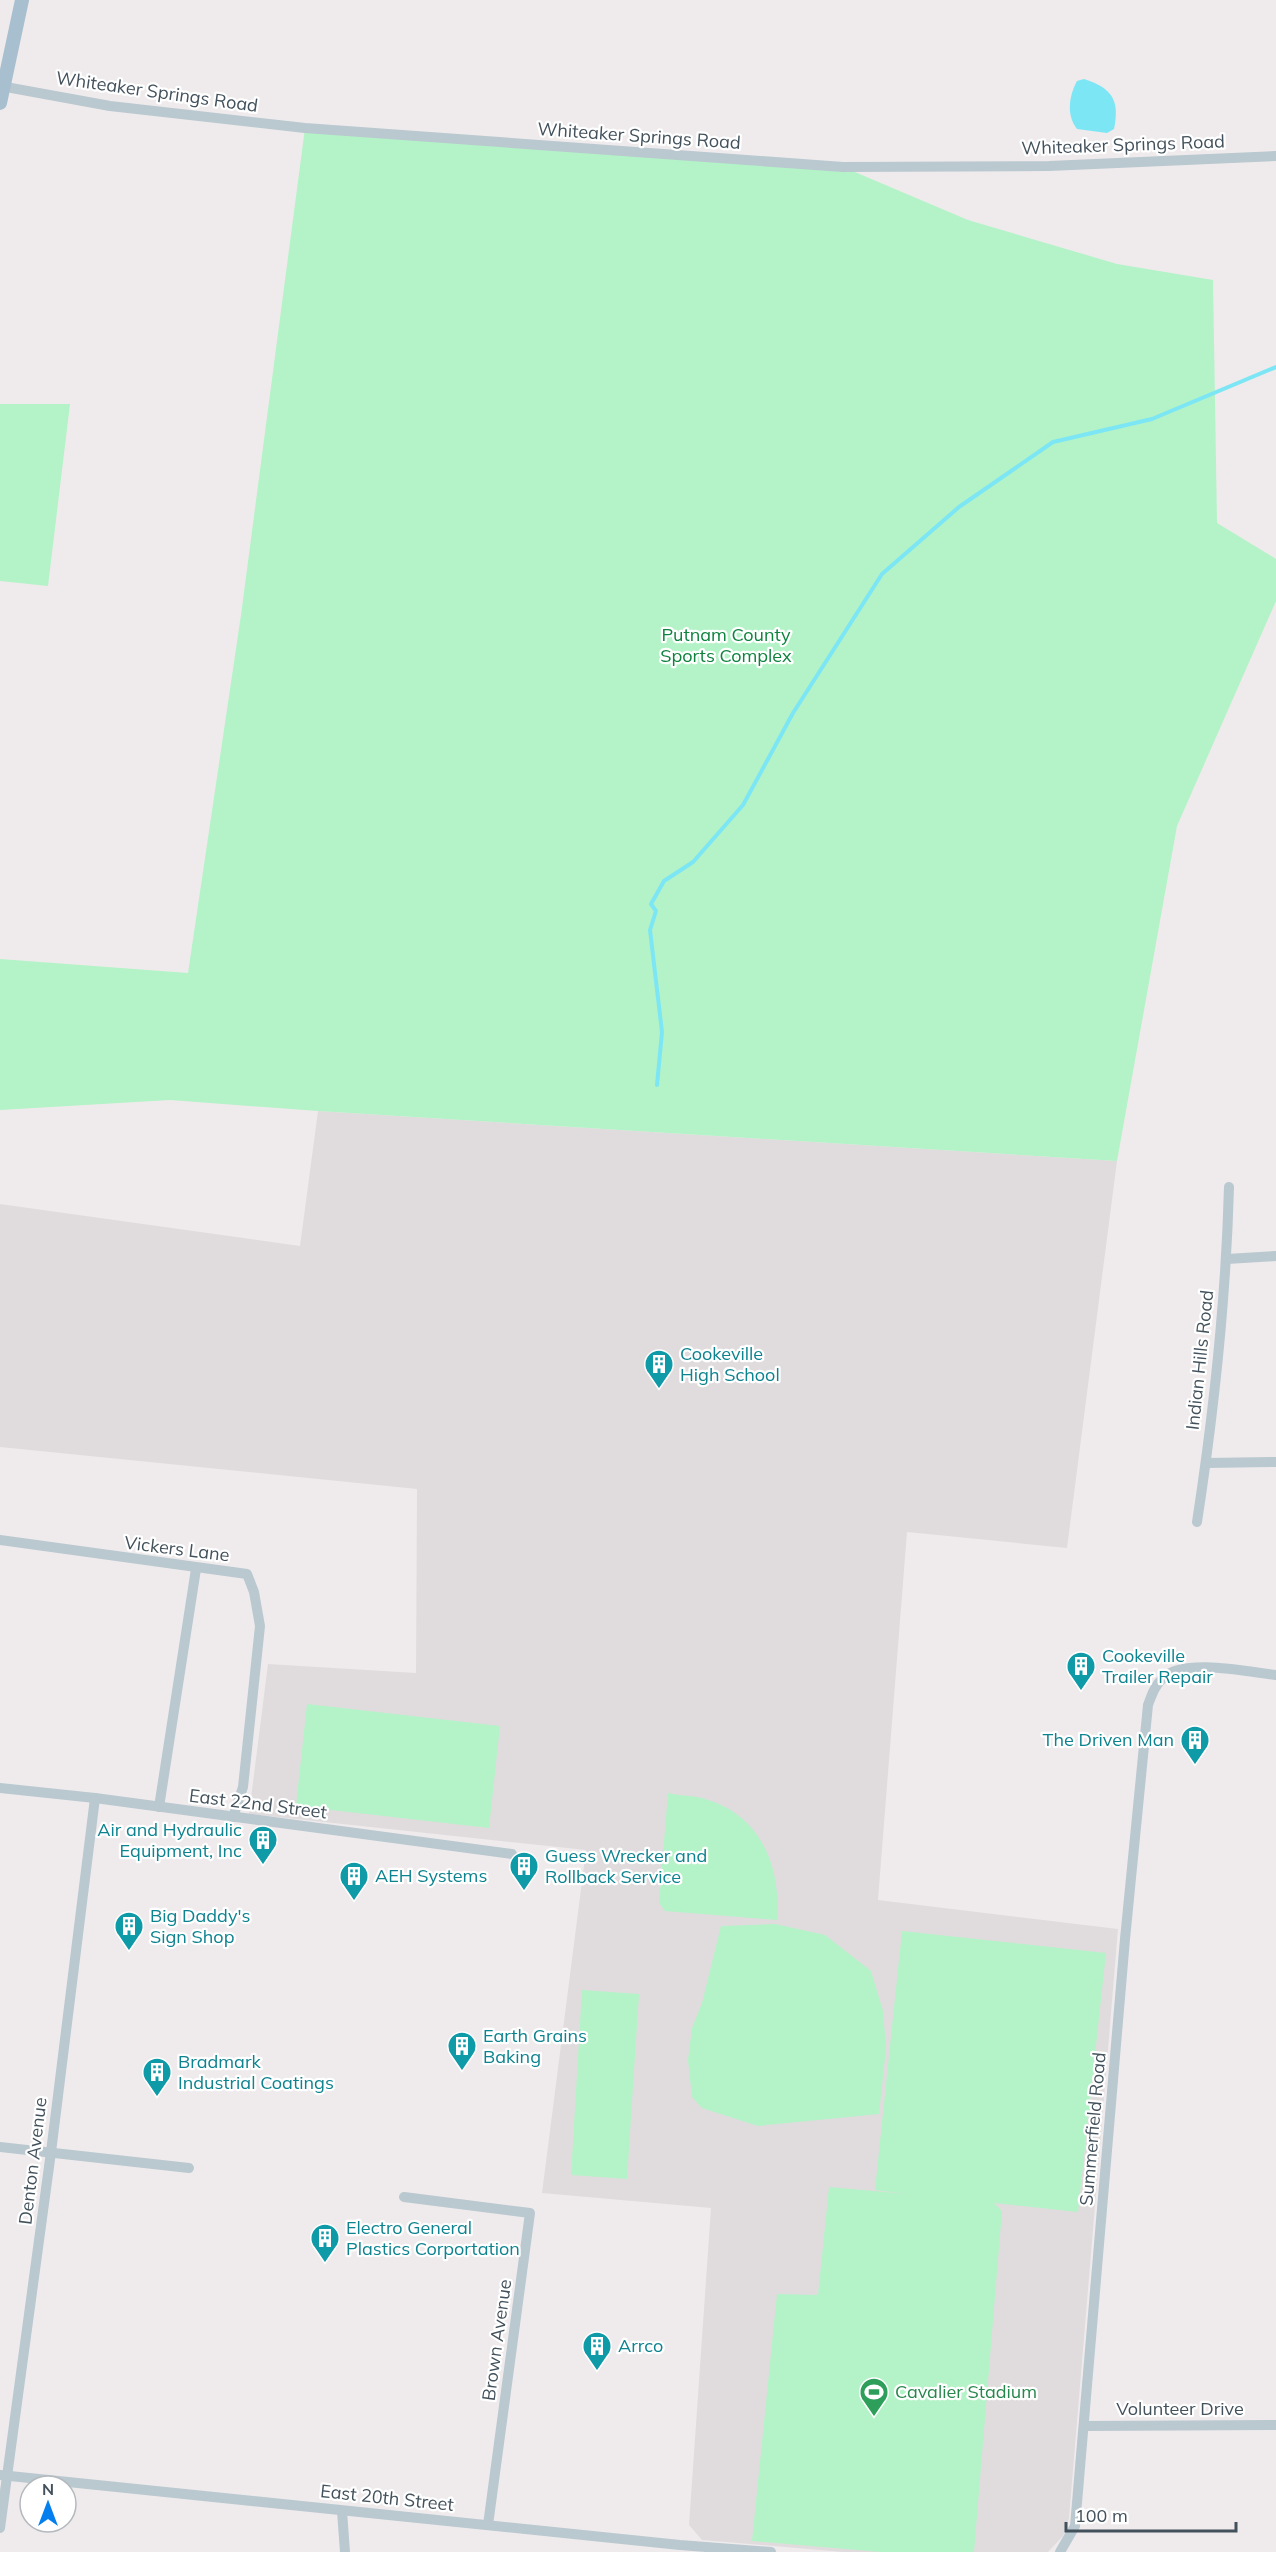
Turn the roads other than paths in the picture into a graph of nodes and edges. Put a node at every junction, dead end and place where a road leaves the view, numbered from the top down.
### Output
1 (22, 0) edge
2 (2, 86) edge
3 (0, 103) edge
4 (1276, 156) edge
5 (1229, 1187) dead end
6 (1276, 1256) edge
7 (1227, 1259) junction
8 (1276, 1462) edge
9 (1206, 1463) junction
10 (1197, 1522) dead end
11 (0, 1540) edge
12 (196, 1569) junction
13 (1276, 1675) edge
14 (0, 1788) edge
15 (95, 1798) junction
16 (159, 1807) junction
17 (233, 1817) junction
18 (512, 1854) dead end
19 (0, 2147) edge
20 (51, 2152) junction
21 (189, 2168) dead end
22 (404, 2197) dead end
23 (1276, 2424) edge
24 (1085, 2426) junction
25 (4, 2475) edge
26 (342, 2511) junction
27 (488, 2525) junction
28 (0, 2528) edge
29 (345, 2552) edge
30 (771, 2552) edge
31 (1060, 2552) edge

1 - 2 main road
2 - 3 main road
2 - 4 street, Whiteaker Springs Road
5 - 7 street, Indian Hills Road
6 - 7 street
7 - 9 street, Indian Hills Road
8 - 9 street
9 - 10 street, Indian Hills Road
11 - 12 street, Vickers Lane
12 - 16 street
12 - 17 street, Vickers Lane
13 - 24 street, Summerfield Road
14 - 15 street, East 22nd Street
15 - 16 street, East 22nd Street
15 - 20 street, Denton Avenue
16 - 17 street, East 22nd Street
17 - 18 street, East 22nd Street
19 - 20 street
20 - 21 street
20 - 25 street, Denton Avenue
22 - 27 street, Brown Avenue
23 - 24 street, Volunteer Drive
24 - 31 street, Summerfield Road
25 - 26 street, East 20th Street
25 - 28 street, Denton Avenue
26 - 27 street, East 20th Street
26 - 29 street
27 - 30 street, East 20th Street

